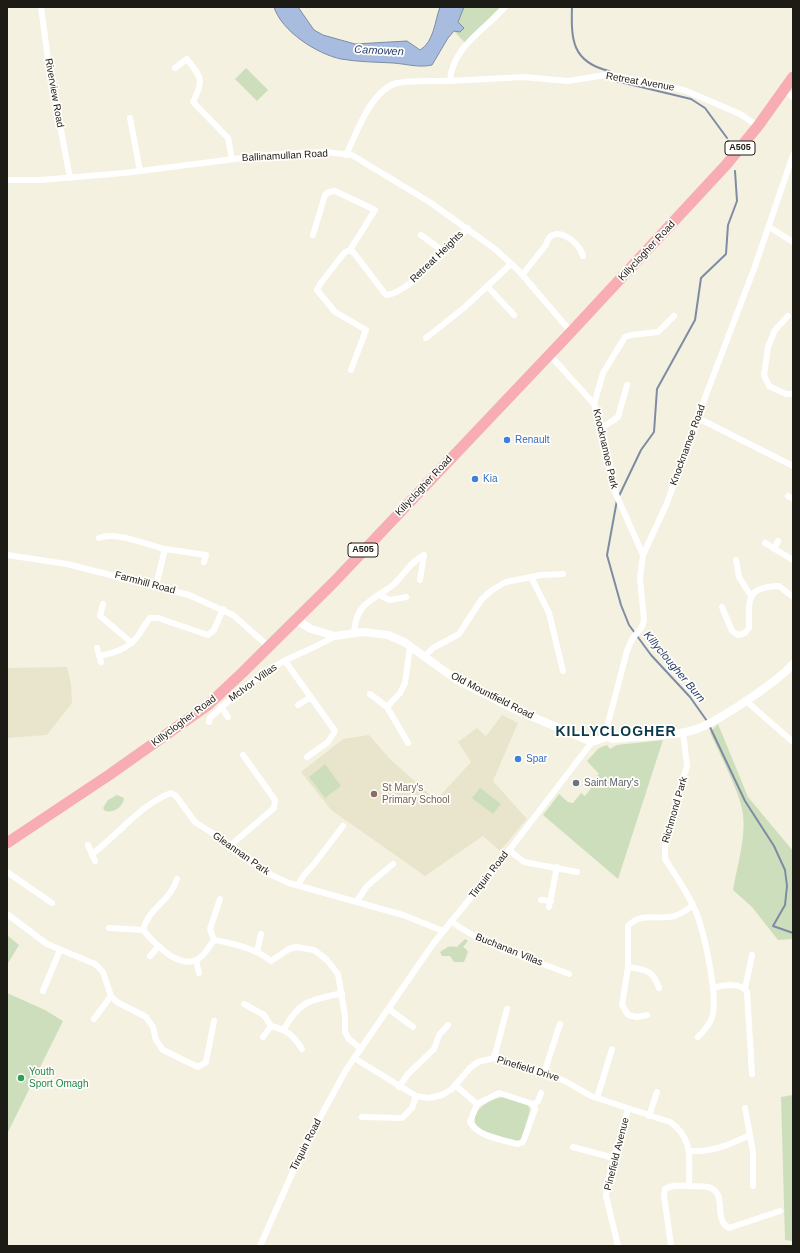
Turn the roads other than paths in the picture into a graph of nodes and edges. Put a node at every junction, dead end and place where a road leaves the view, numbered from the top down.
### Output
1 (41, 7) edge
2 (506, 7) edge
3 (175, 68) dead end
4 (793, 77) edge
5 (450, 81) junction
6 (789, 94) edge
7 (130, 118) dead end
8 (758, 126) junction
9 (346, 154) junction
10 (232, 159) junction
11 (792, 160) edge
12 (140, 171) junction
13 (70, 178) junction
14 (7, 180) edge
15 (769, 227) junction
16 (468, 228) junction
17 (313, 235) dead end
18 (421, 235) dead end
19 (793, 242) edge
20 (350, 250) junction
21 (444, 252) junction
22 (583, 256) dead end
23 (511, 264) junction
24 (522, 275) junction
25 (487, 286) junction
26 (514, 315) dead end
27 (674, 316) dead end
28 (788, 316) dead end
29 (571, 332) junction
30 (426, 338) dead end
31 (550, 354) junction
32 (351, 370) dead end
33 (627, 385) dead end
34 (793, 394) edge
35 (594, 404) junction
36 (698, 418) junction
37 (602, 428) junction
38 (793, 466) edge
39 (99, 538) dead end
40 (778, 541) dead end
41 (765, 543) dead end
42 (165, 549) junction
43 (774, 549) junction
44 (7, 555) edge
45 (644, 555) junction
46 (736, 560) dead end
47 (793, 560) edge
48 (204, 562) dead end
49 (563, 574) dead end
50 (531, 577) junction
51 (420, 580) dead end
52 (156, 586) junction
53 (379, 595) junction
54 (752, 596) junction
55 (406, 597) dead end
56 (793, 597) edge
57 (103, 604) dead end
58 (722, 606) dead end
59 (223, 609) junction
60 (294, 619) junction
61 (354, 633) junction
62 (335, 636) junction
63 (132, 643) junction
64 (268, 646) junction
65 (410, 647) junction
66 (97, 648) dead end
67 (424, 657) junction
68 (285, 661) junction
69 (793, 664) edge
70 (563, 671) dead end
71 (370, 694) dead end
72 (311, 696) junction
73 (746, 700) junction
74 (298, 705) dead end
75 (222, 707) junction
76 (387, 707) junction
77 (228, 717) dead end
78 (209, 722) dead end
79 (683, 732) junction
80 (607, 737) junction
81 (592, 742) junction
82 (793, 742) edge
83 (408, 743) dead end
84 (243, 756) dead end
85 (307, 757) dead end
86 (343, 826) dead end
87 (7, 843) edge
88 (88, 845) dead end
89 (231, 845) junction
90 (509, 850) junction
91 (92, 854) junction
92 (95, 861) dead end
93 (393, 864) dead end
94 (557, 867) junction
95 (7, 872) edge
96 (577, 872) dead end
97 (177, 878) dead end
98 (298, 885) junction
99 (220, 900) dead end
100 (541, 900) dead end
101 (358, 901) junction
102 (52, 903) dead end
103 (693, 905) junction
104 (7, 914) edge
105 (451, 921) junction
106 (109, 928) dead end
107 (143, 930) junction
108 (443, 931) junction
109 (261, 934) dead end
110 (214, 940) junction
111 (159, 946) junction
112 (60, 950) junction
113 (257, 952) junction
114 (752, 955) dead end
115 (150, 956) dead end
116 (196, 960) junction
117 (628, 967) junction
118 (199, 973) dead end
119 (569, 974) dead end
120 (659, 988) dead end
121 (713, 988) junction
122 (745, 989) junction
123 (43, 991) dead end
124 (342, 993) junction
125 (111, 996) junction
126 (244, 1004) dead end
127 (389, 1009) junction
128 (507, 1009) dead end
129 (648, 1015) dead end
130 (94, 1018) dead end
131 (214, 1020) dead end
132 (560, 1024) dead end
133 (448, 1025) dead end
134 (270, 1026) junction
135 (413, 1027) dead end
136 (284, 1029) junction
137 (263, 1037) dead end
138 (698, 1037) dead end
139 (302, 1049) dead end
140 (361, 1049) junction
141 (612, 1049) dead end
142 (354, 1058) junction
143 (494, 1058) junction
144 (544, 1073) junction
145 (752, 1074) dead end
146 (455, 1085) junction
147 (399, 1087) junction
148 (657, 1092) dead end
149 (541, 1093) dead end
150 (416, 1096) junction
151 (597, 1098) junction
152 (477, 1104) junction
153 (534, 1105) junction
154 (745, 1108) dead end
155 (628, 1109) junction
156 (649, 1116) junction
157 (362, 1117) dead end
158 (750, 1135) junction
159 (573, 1147) dead end
160 (689, 1151) junction
161 (614, 1158) junction
162 (689, 1186) junction
163 (753, 1186) dead end
164 (780, 1211) dead end
165 (260, 1246) edge
166 (618, 1246) edge
167 (671, 1246) edge

1 - 13 street, Riverview Road
2 - 5 street
3 - 10 street
4 - 6 highway, Killyclogher Road / A505
5 - 8 street, Retreat Avenue
5 - 9 street, Retreat Avenue
6 - 8 highway, Killyclogher Road / A505
7 - 12 street
8 - 29 highway, Killyclogher Road / A505
9 - 10 street, Ballinamullan Road
9 - 16 street, Ballinamullan Road
10 - 12 street, Ballinamullan Road
11 - 15 street, Knocknamoe Road
12 - 13 street, Ballinamullan Road
13 - 14 street, Ballinamullan Road
15 - 19 street
15 - 36 street, Knocknamoe Road
16 - 21 street, Retreat Heights
16 - 23 street, Ballinamullan Road
17 - 20 street
18 - 21 street
20 - 21 street, Retreat Heights
20 - 32 street
22 - 24 street
23 - 24 street, Ballinamullan Road
23 - 25 street
24 - 29 street, Ballinamullan Road
25 - 26 street
25 - 30 street
27 - 35 street
28 - 34 street
29 - 31 highway, Killyclogher Road / A505
31 - 35 street, Knocknamoe Park
31 - 60 highway, Killyclogher Road / A505
33 - 37 street
35 - 37 street, Knocknamoe Park
36 - 38 street
36 - 45 street, Knocknamoe Road
37 - 45 street, Knocknamoe Park
39 - 42 street
40 - 43 street
41 - 43 street
42 - 48 street
42 - 52 street
43 - 47 street
44 - 52 street, Farmhill Road
45 - 80 street, Knocknamoe Road
46 - 54 street
49 - 50 street
50 - 67 street
50 - 70 street
51 - 53 street
52 - 59 street, Farmhill Road
53 - 55 street
53 - 61 street
54 - 56 street
54 - 58 street
57 - 63 street
59 - 63 street
59 - 64 street, Farmhill Road
60 - 62 street
60 - 64 highway, Killyclogher Road / A505
61 - 62 street, Old Mountfield Road
61 - 65 street, Old Mountfield Road
62 - 68 street, McIvor Villas
63 - 66 street
64 - 87 highway, Killyclogher Road / A505
65 - 67 street, Old Mountfield Road
65 - 76 street
67 - 81 street, Old Mountfield Road
68 - 72 street, McIvor Villas
68 - 75 street, McIvor Villas
69 - 73 street
71 - 76 street
72 - 74 street
72 - 85 street, McIvor Villas
73 - 79 street
73 - 82 street
75 - 77 street, McIvor Villas
75 - 78 street, McIvor Villas
76 - 83 street
79 - 80 street
79 - 103 street, Richmond Park
80 - 81 street
81 - 90 street, Tirquin Road
84 - 89 street
86 - 98 street
88 - 91 street
89 - 91 street, Gleannan Park
89 - 98 street, Gleannan Park
90 - 94 street
90 - 105 street, Tirquin Road
91 - 92 street
93 - 101 street
94 - 96 street
94 - 100 street
95 - 102 street
97 - 107 street
98 - 101 street, Gleannan Park
99 - 110 street
101 - 108 street, Gleannan Park
103 - 117 street
103 - 121 street, Richmond Park
104 - 112 street
105 - 108 street, Tirquin Road
105 - 119 street, Buchanan Villas
106 - 107 street
107 - 111 street
108 - 127 street, Tirquin Road
109 - 113 street
110 - 113 street
110 - 116 street
111 - 115 street
111 - 116 street
112 - 123 street
112 - 125 street
113 - 124 street
114 - 122 street
116 - 118 street
117 - 120 street
117 - 129 street
121 - 122 street
121 - 138 street, Richmond Park
122 - 145 street
124 - 136 street
124 - 140 street
125 - 130 street
125 - 131 street
126 - 134 street
127 - 135 street
127 - 140 street, Tirquin Road
128 - 143 street
132 - 144 street
133 - 147 street
134 - 136 street
134 - 137 street
136 - 139 street
140 - 142 street, Tirquin Road
141 - 151 street
142 - 147 street, Pinefield Drive
142 - 165 street, Tirquin Road
143 - 144 street, Pinefield Drive
143 - 146 street, Pinefield Drive
144 - 151 street, Pinefield Drive
146 - 150 street, Pinefield Drive
146 - 152 street
147 - 150 street, Pinefield Drive
148 - 156 street
149 - 153 street
150 - 157 street
151 - 155 street, Pinefield Drive
152 - 153 street
152 - 153 street
154 - 158 street
155 - 156 street, Pinefield Drive
155 - 161 street, Pinefield Avenue
156 - 160 street, Pinefield Drive
158 - 160 street
158 - 163 street
159 - 161 street
160 - 162 street, Pinefield Drive
161 - 166 street, Pinefield Avenue
162 - 164 street
162 - 167 street

